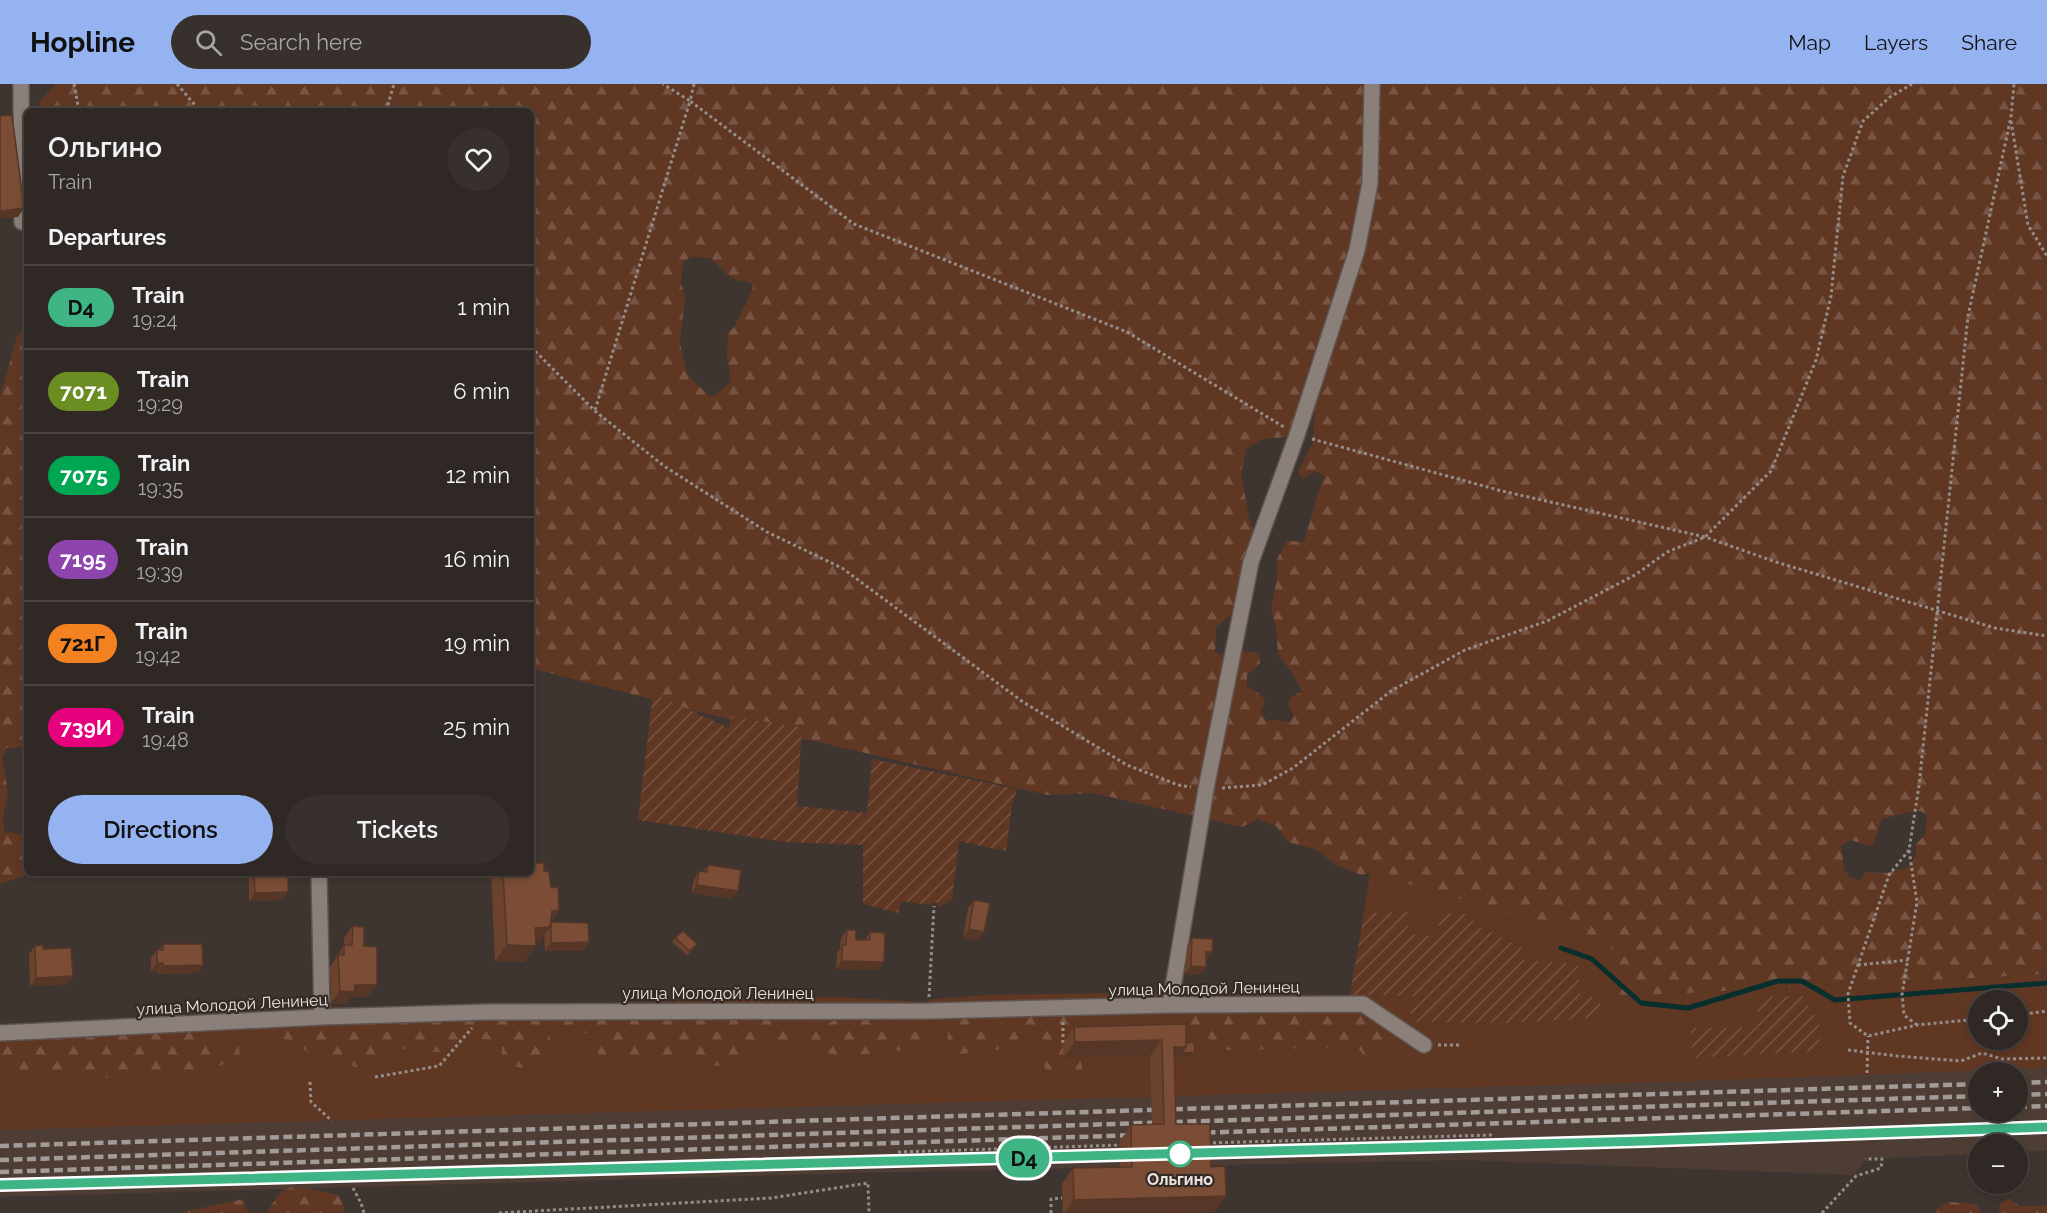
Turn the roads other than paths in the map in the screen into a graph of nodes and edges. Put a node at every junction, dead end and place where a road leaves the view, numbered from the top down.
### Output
1 (21, 84) edge
2 (1372, 84) edge
3 (22, 222) dead end
4 (319, 876) edge
5 (1170, 1005) junction
6 (322, 1017) junction
7 (0, 1033) edge
8 (1424, 1046) road end

1 - 3 street
2 - 5 street
4 - 6 street
5 - 6 street, улица Молодой Ленинец
5 - 8 street, улица Молодой Ленинец
6 - 7 street, улица Молодой Ленинец

